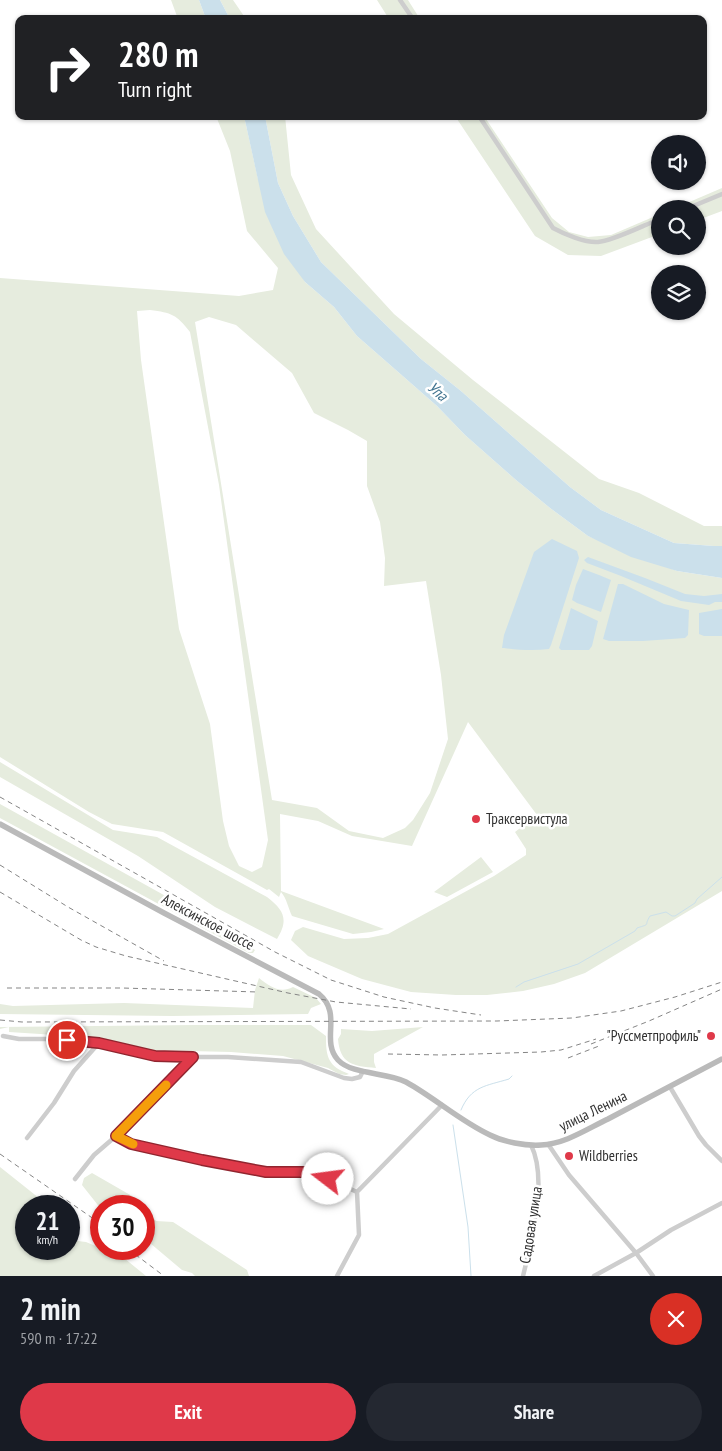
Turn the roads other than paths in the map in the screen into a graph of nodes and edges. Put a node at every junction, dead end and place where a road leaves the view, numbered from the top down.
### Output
1 (400, 0) edge
2 (410, 15) edge
3 (482, 120) edge
4 (722, 194) edge
5 (706, 201) edge
6 (651, 222) edge
7 (0, 824) edge
8 (3, 1036) dead end
9 (99, 1043) junction
10 (193, 1057) junction
11 (722, 1059) edge
12 (363, 1071) junction
13 (670, 1087) junction
14 (442, 1105) junction
15 (116, 1136) junction
16 (27, 1138) dead end
17 (548, 1144) junction
18 (531, 1145) junction
19 (722, 1161) edge
20 (75, 1179) dead end
21 (357, 1192) junction
22 (722, 1203) edge
23 (636, 1253) junction
24 (337, 1276) edge
25 (522, 1276) edge
26 (594, 1276) edge
27 (653, 1276) edge

1 - 2 street
3 - 6 street
4 - 5 street
7 - 12 main road, Алексинское шоссе
8 - 9 street
9 - 10 street
9 - 16 street
10 - 12 street
10 - 15 street
11 - 13 main road, улица Ленина
12 - 14 main road, улица Ленина
13 - 17 main road, улица Ленина
13 - 19 street
14 - 18 main road, улица Ленина
14 - 21 street
15 - 20 street
15 - 21 street
17 - 18 main road, улица Ленина
17 - 23 street
18 - 25 street, Садовая улица
21 - 24 street
22 - 23 street
23 - 26 street
23 - 27 street

